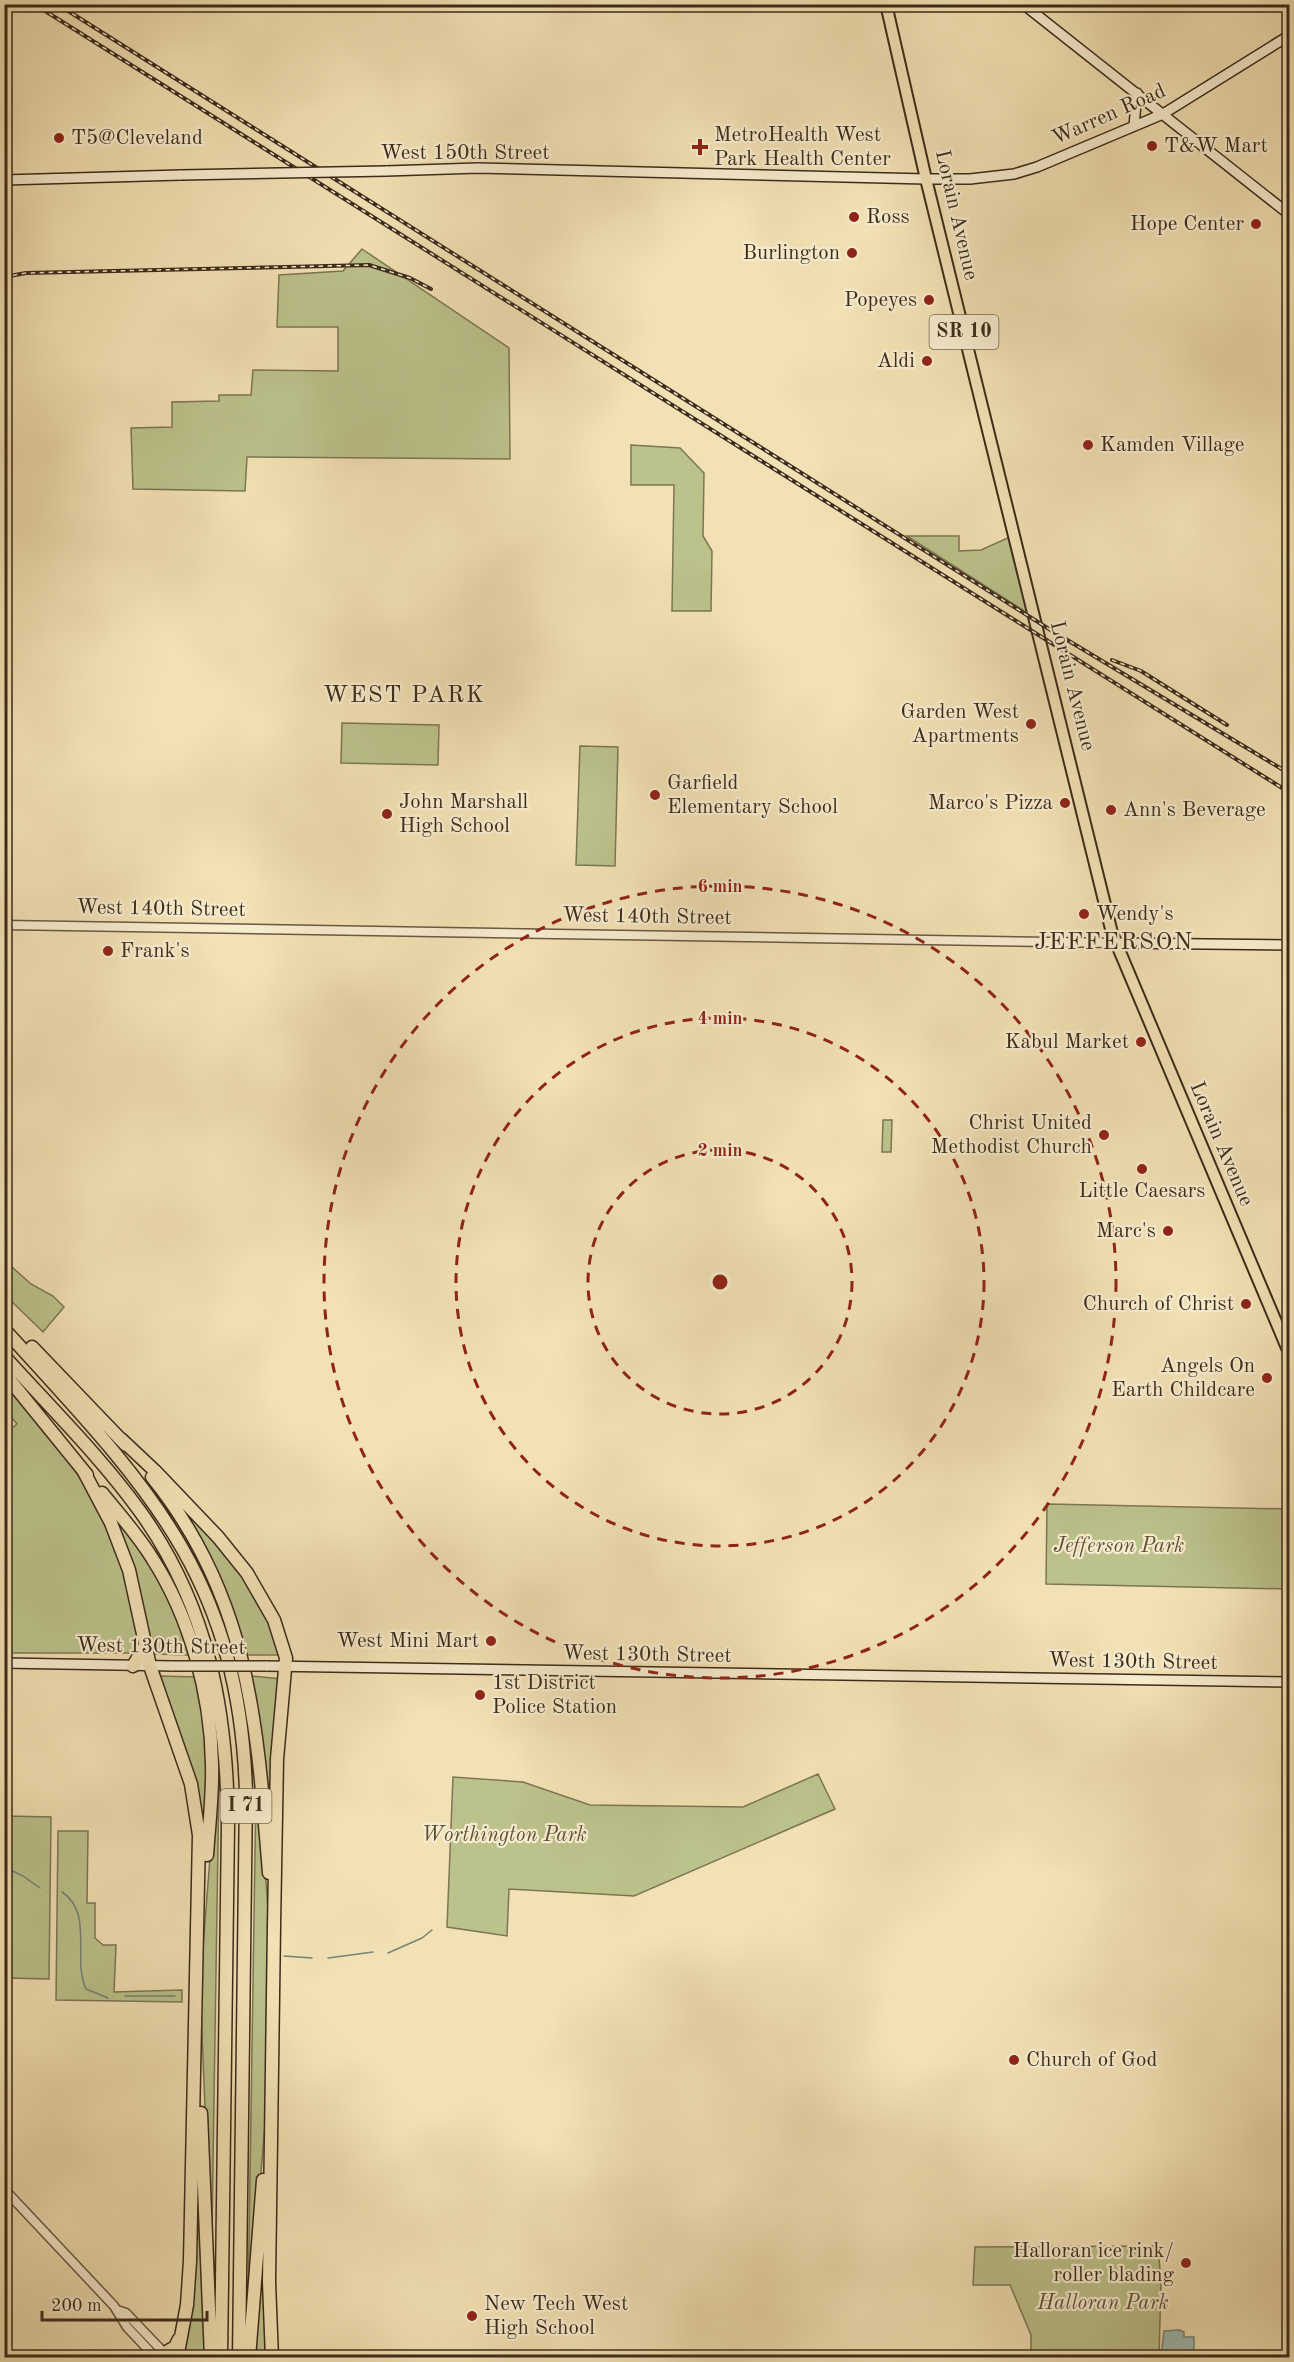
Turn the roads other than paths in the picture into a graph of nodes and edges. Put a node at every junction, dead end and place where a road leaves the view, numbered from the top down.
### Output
1 (886, 4) edge
2 (1023, 4) edge
3 (1290, 35) edge
4 (1137, 93) junction
5 (1163, 114) junction
6 (1134, 126) junction
7 (926, 179) junction
8 (4, 180) edge
9 (1290, 215) edge
10 (4, 925) edge
11 (1115, 943) junction
12 (1290, 945) edge
13 (4, 1320) edge
14 (4, 1329) edge
15 (1290, 1355) edge
16 (4, 1356) edge
17 (4, 1373) edge
18 (121, 1439) junction
19 (82, 1470) junction
20 (146, 1644) junction
21 (4, 1663) edge
22 (133, 1666) junction
23 (150, 1666) junction
24 (287, 1666) junction
25 (1290, 1682) edge
26 (274, 1925) junction
27 (198, 1979) junction
28 (197, 2043) junction
29 (271, 2092) junction
30 (4, 2189) edge
31 (183, 2326) junction
32 (163, 2356) edge
33 (177, 2358) edge
34 (212, 2358) edge
35 (221, 2358) edge
36 (239, 2358) edge
37 (249, 2358) edge
38 (272, 2358) edge

1 - 7 main road, Lorain Avenue / SR 10
2 - 4 main road
3 - 5 main road, Warren Road
4 - 5 main road
4 - 6 main road
5 - 6 main road, Warren Road
5 - 9 main road
6 - 7 main road, Warren Road
7 - 8 main road, West 150th Street, bridge
7 - 11 main road, Lorain Avenue / SR 10
10 - 11 street, West 140th Street
11 - 12 main road, West 140th Street
11 - 15 main road, Lorain Avenue / SR 10
13 - 18 highway
14 - 36 highway, I 71
16 - 35 highway, I 71
17 - 19 highway
18 - 24 highway
18 - 26 highway
19 - 20 highway
19 - 27 highway
20 - 22 highway
20 - 23 highway
21 - 22 main road, West 130th Street
22 - 23 main road, West 130th Street
23 - 24 main road, West 130th Street, bridge
23 - 27 highway
24 - 25 main road, West 130th Street
24 - 26 highway
26 - 29 highway
27 - 28 highway
28 - 31 highway
28 - 34 highway
29 - 37 highway
29 - 38 highway
30 - 32 street
31 - 32 highway
31 - 33 highway

